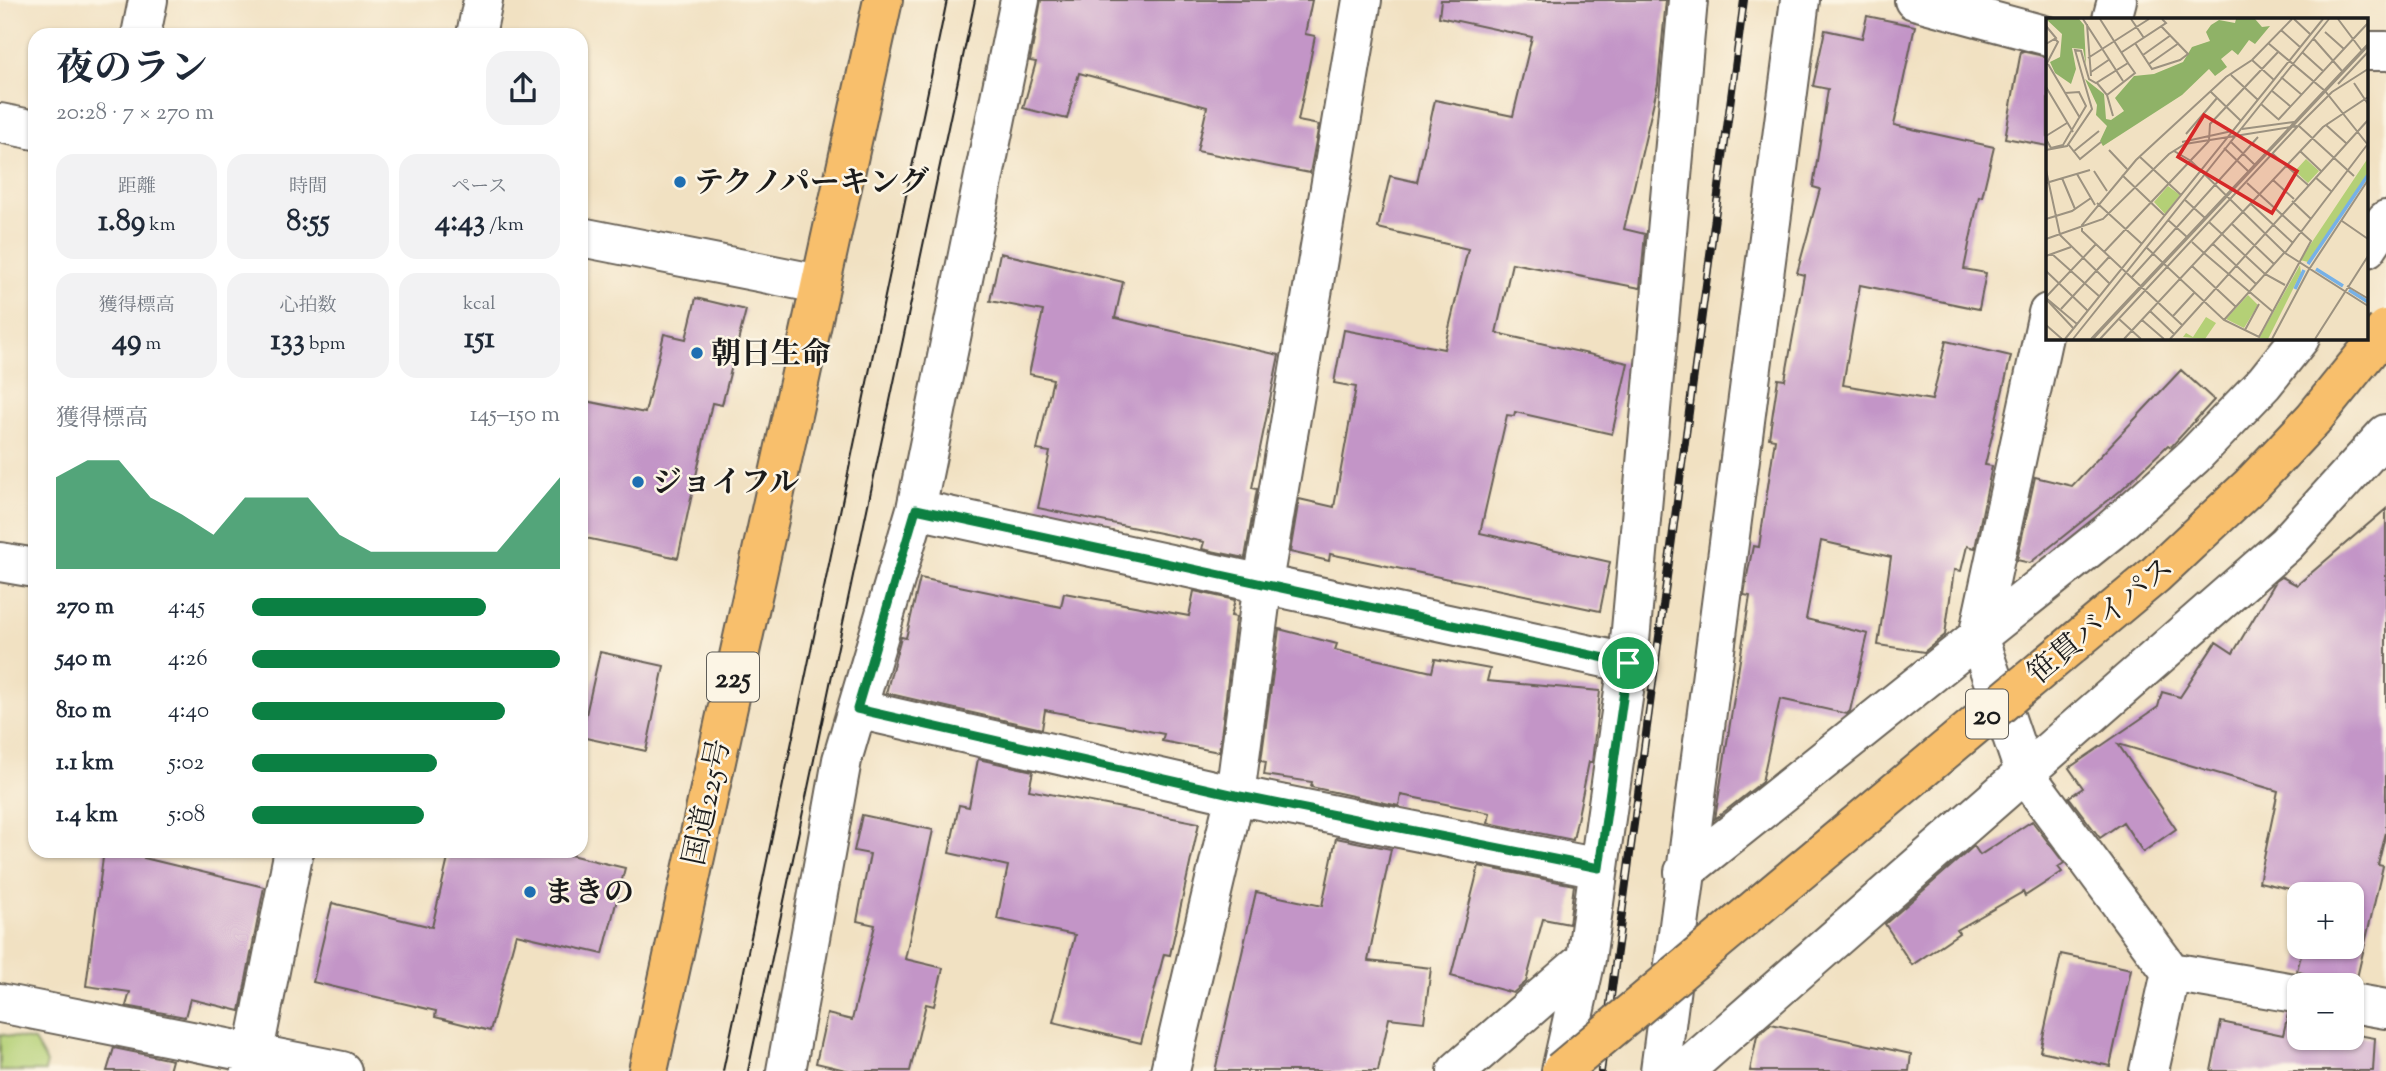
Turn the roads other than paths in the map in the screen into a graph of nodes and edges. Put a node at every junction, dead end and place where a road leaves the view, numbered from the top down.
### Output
1 (148, 0) edge
2 (483, 0) edge
3 (883, 0) edge
4 (1020, 0) edge
5 (1362, 0) edge
6 (1688, 0) edge
7 (1800, 0) edge
8 (1914, 0) edge
9 (2116, 0) edge
10 (2112, 18) edge
11 (142, 28) edge
12 (477, 28) edge
13 (2046, 35) edge
14 (2368, 51) edge
15 (2386, 51) edge
16 (0, 123) edge
17 (28, 129) edge
18 (2386, 220) edge
19 (588, 238) edge
20 (2368, 247) edge
21 (819, 284) junction
22 (2046, 322) edge
23 (2386, 329) edge
24 (2298, 340) edge
25 (2386, 434) edge
26 (916, 509) junction
27 (0, 562) edge
28 (28, 567) edge
29 (1263, 582) junction
30 (1978, 637) junction
31 (1628, 663) junction
32 (857, 709) junction
33 (2025, 774) junction
34 (1235, 795) junction
35 (292, 858) edge
36 (1599, 868) junction
37 (1684, 872) junction
38 (1586, 959) junction
39 (2171, 972) junction
40 (2287, 992) edge
41 (0, 1003) edge
42 (2364, 1005) edge
43 (2386, 1009) edge
44 (252, 1063) edge
45 (342, 1071) edge
46 (648, 1071) edge
47 (786, 1071) edge
48 (1170, 1071) edge
49 (1457, 1071) edge
50 (1561, 1071) edge
51 (1660, 1071) edge
52 (1684, 1071) edge
53 (2149, 1071) edge

1 - 11 street
2 - 12 street
3 - 21 main road, 国道225号 / 225
4 - 26 street
5 - 29 street
6 - 31 street
7 - 37 street
8 - 13 street
9 - 10 street
14 - 15 street
16 - 17 street
18 - 20 street
19 - 21 street
21 - 46 main road, 国道225号 / 225
22 - 30 street
23 - 50 main road, 笹貫バイパス / 20, bridge
24 - 30 street
25 - 33 street
26 - 29 street
26 - 32 street
27 - 28 street
29 - 31 street
29 - 34 street
30 - 33 street
30 - 37 street
31 - 36 street
32 - 34 street
32 - 47 street
33 - 39 street
33 - 52 street
34 - 36 street
34 - 48 street
35 - 44 street
36 - 38 street
37 - 51 street
38 - 49 street
38 - 50 street
39 - 40 street
39 - 53 street
41 - 44 street
42 - 43 street
44 - 45 street

